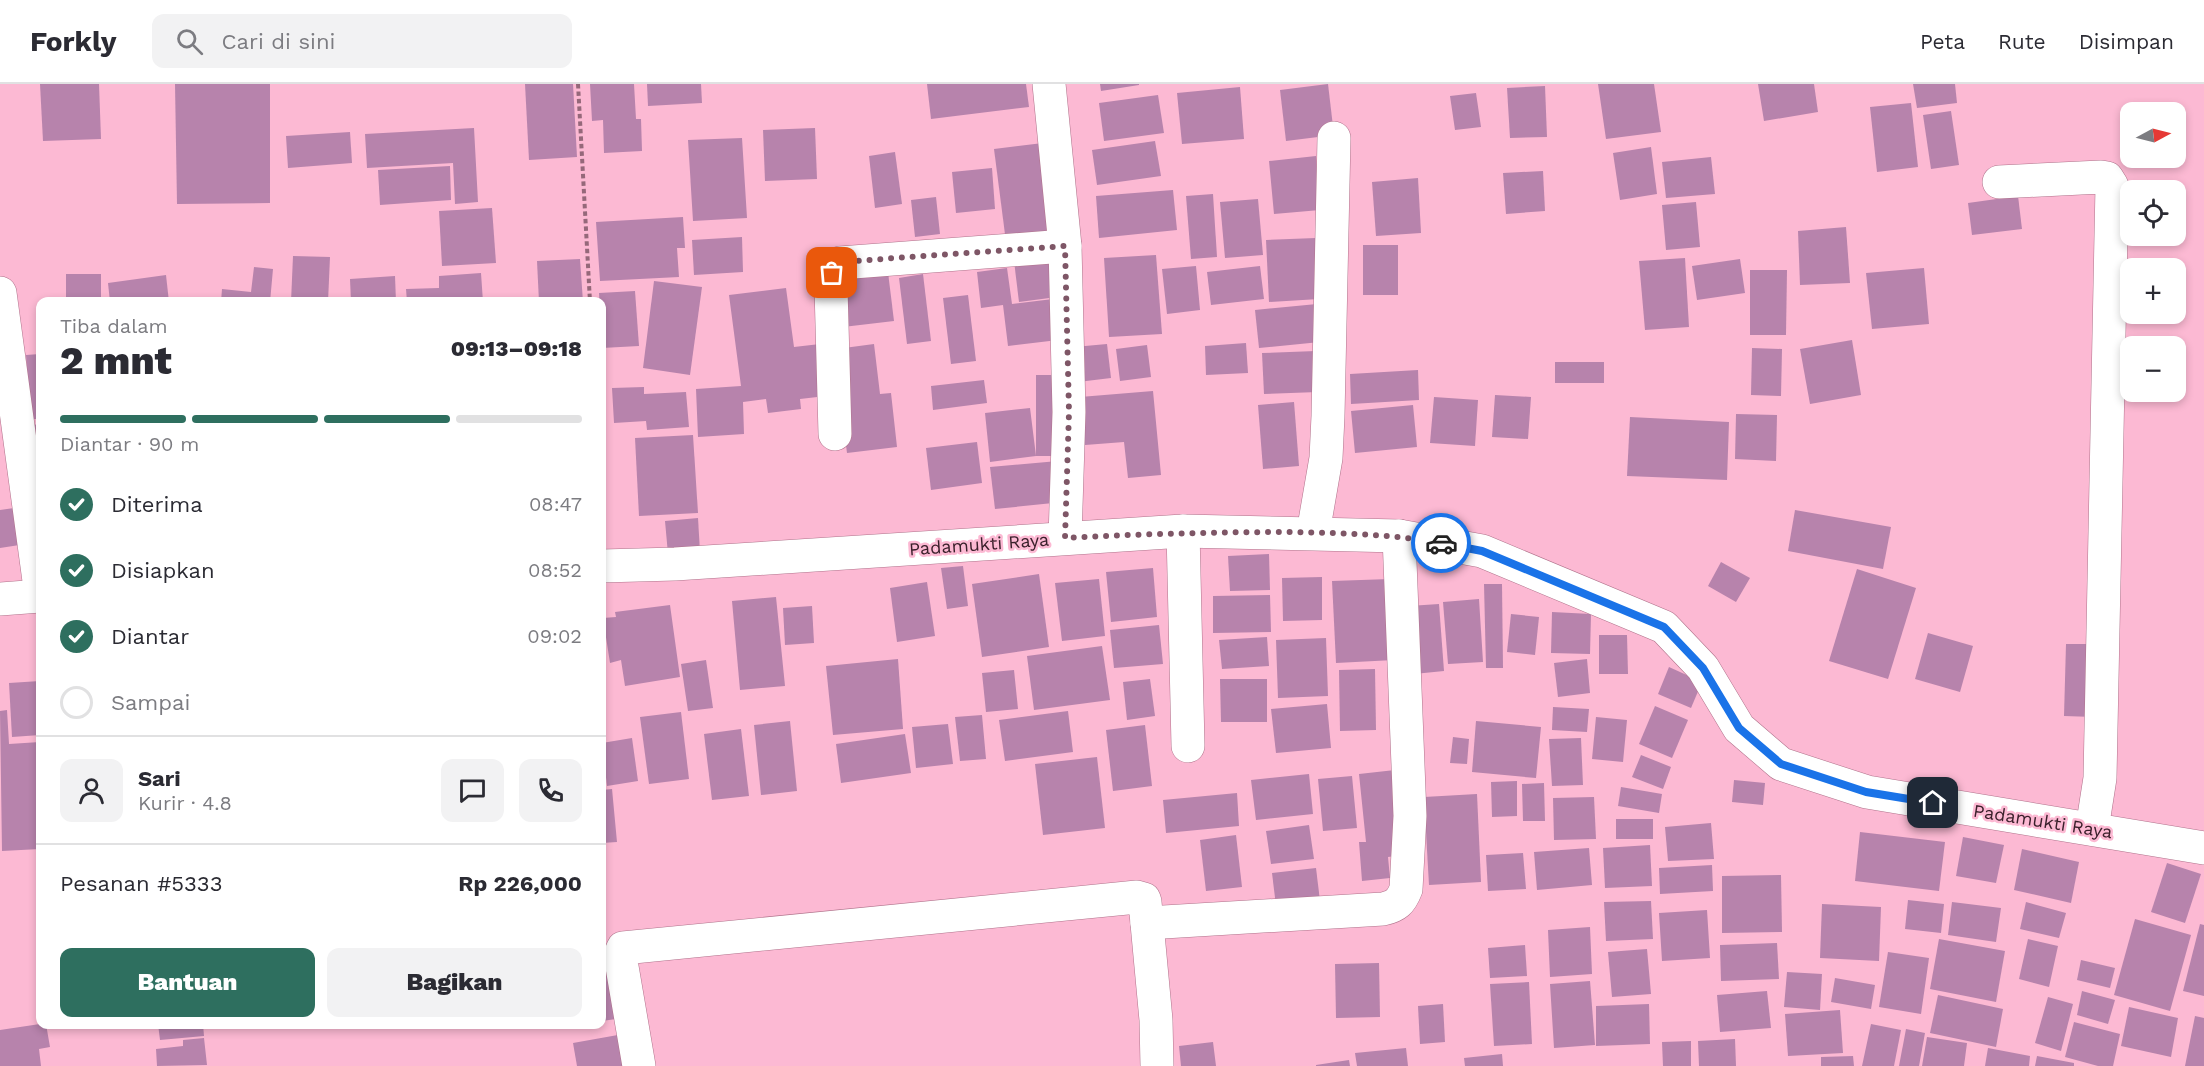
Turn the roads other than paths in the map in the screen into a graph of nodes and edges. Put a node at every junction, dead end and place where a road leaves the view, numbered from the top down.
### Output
1 (1049, 84) edge
2 (1334, 138) dead end
3 (1999, 182) dead end
4 (1065, 246) junction
5 (0, 293) edge
6 (835, 434) dead end
7 (1183, 531) junction
8 (1313, 533) junction
9 (1400, 536) junction
10 (1065, 538) junction
11 (36, 558) edge
12 (606, 566) edge
13 (36, 596) edge
14 (0, 599) edge
15 (1188, 746) dead end
16 (2096, 804) junction
17 (2204, 848) edge
18 (1147, 923) junction
19 (639, 1066) edge
20 (1157, 1066) edge

1 - 4 street
2 - 8 street
3 - 16 street
4 - 6 street
4 - 10 street
5 - 11 street
7 - 8 street, Padamukti Raya
7 - 10 street, Padamukti Raya
7 - 15 street
8 - 9 street, Padamukti Raya
9 - 16 street, Padamukti Raya
9 - 18 street
10 - 12 street, Padamukti Raya
13 - 14 street
16 - 17 street, Padamukti Raya
18 - 19 street
18 - 20 street

